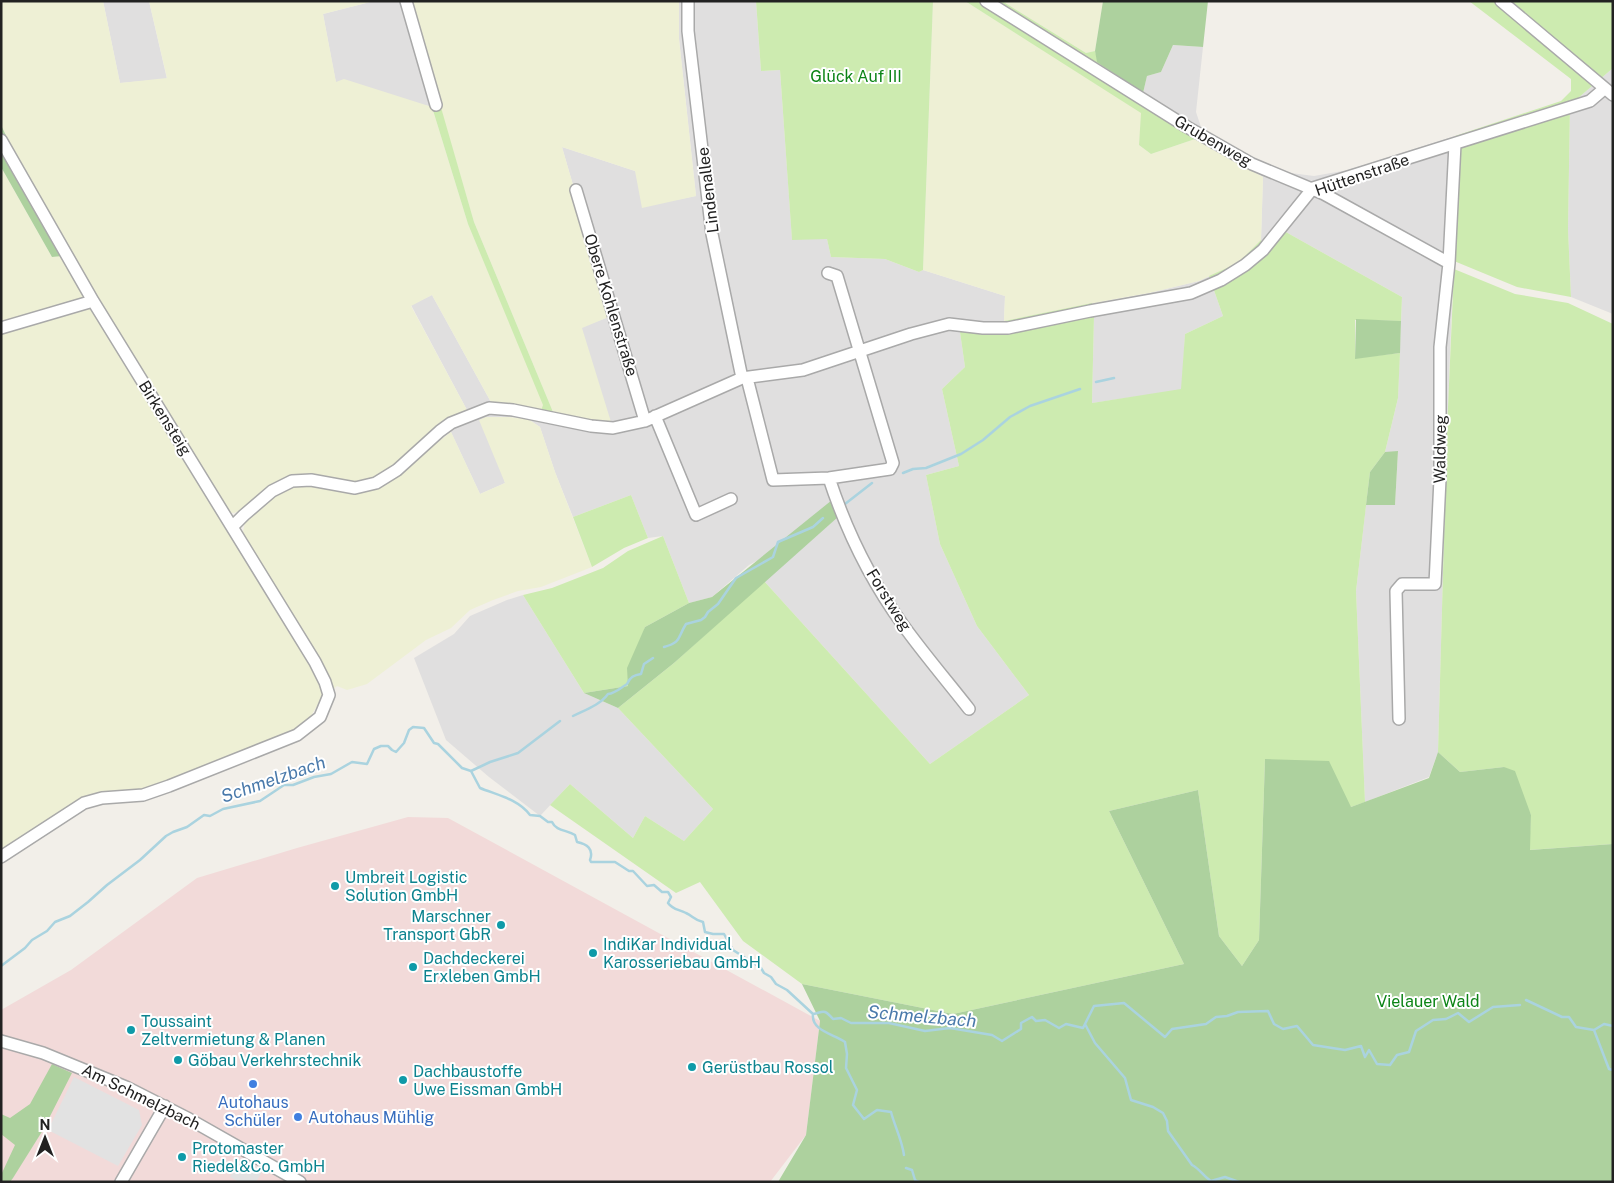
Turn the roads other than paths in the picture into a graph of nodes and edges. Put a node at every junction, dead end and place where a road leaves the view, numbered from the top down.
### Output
1 (406, 1) edge
2 (688, 1) edge
3 (986, 1) edge
4 (1501, 1) edge
5 (1609, 92) edge
6 (436, 105) dead end
7 (1, 140) edge
8 (1455, 144) junction
9 (1312, 188) junction
10 (576, 190) dead end
11 (1449, 263) junction
12 (828, 274) dead end
13 (93, 301) junction
14 (1, 328) edge
15 (860, 350) junction
16 (744, 378) junction
17 (650, 419) junction
18 (829, 478) junction
19 (730, 498) dead end
20 (232, 527) junction
21 (970, 709) dead end
22 (1399, 718) dead end
23 (1, 857) edge
24 (1, 1041) edge
25 (165, 1106) junction
26 (121, 1182) edge
27 (300, 1182) edge

1 - 6 street
2 - 16 street, Lindenallee
3 - 9 street, Grubenweg
4 - 5 street
5 - 8 street, Hüttenstraße
7 - 13 street, Birkensteig
8 - 9 street, Hüttenstraße
8 - 11 street, Waldweg
9 - 11 street, Grubenweg
9 - 15 street, Hüttenstraße
10 - 17 street, Obere Kohlenstraße
11 - 22 street, Waldweg
12 - 15 street
13 - 14 street
13 - 20 street, Birkensteig
15 - 16 street
15 - 18 street
16 - 17 street
16 - 18 street
17 - 19 street, Obere Kohlenstraße
17 - 20 street
18 - 21 street, Forstweg
20 - 23 street, Birkensteig
24 - 25 street, Am Schmelzbach
25 - 26 street
25 - 27 street, Am Schmelzbach

